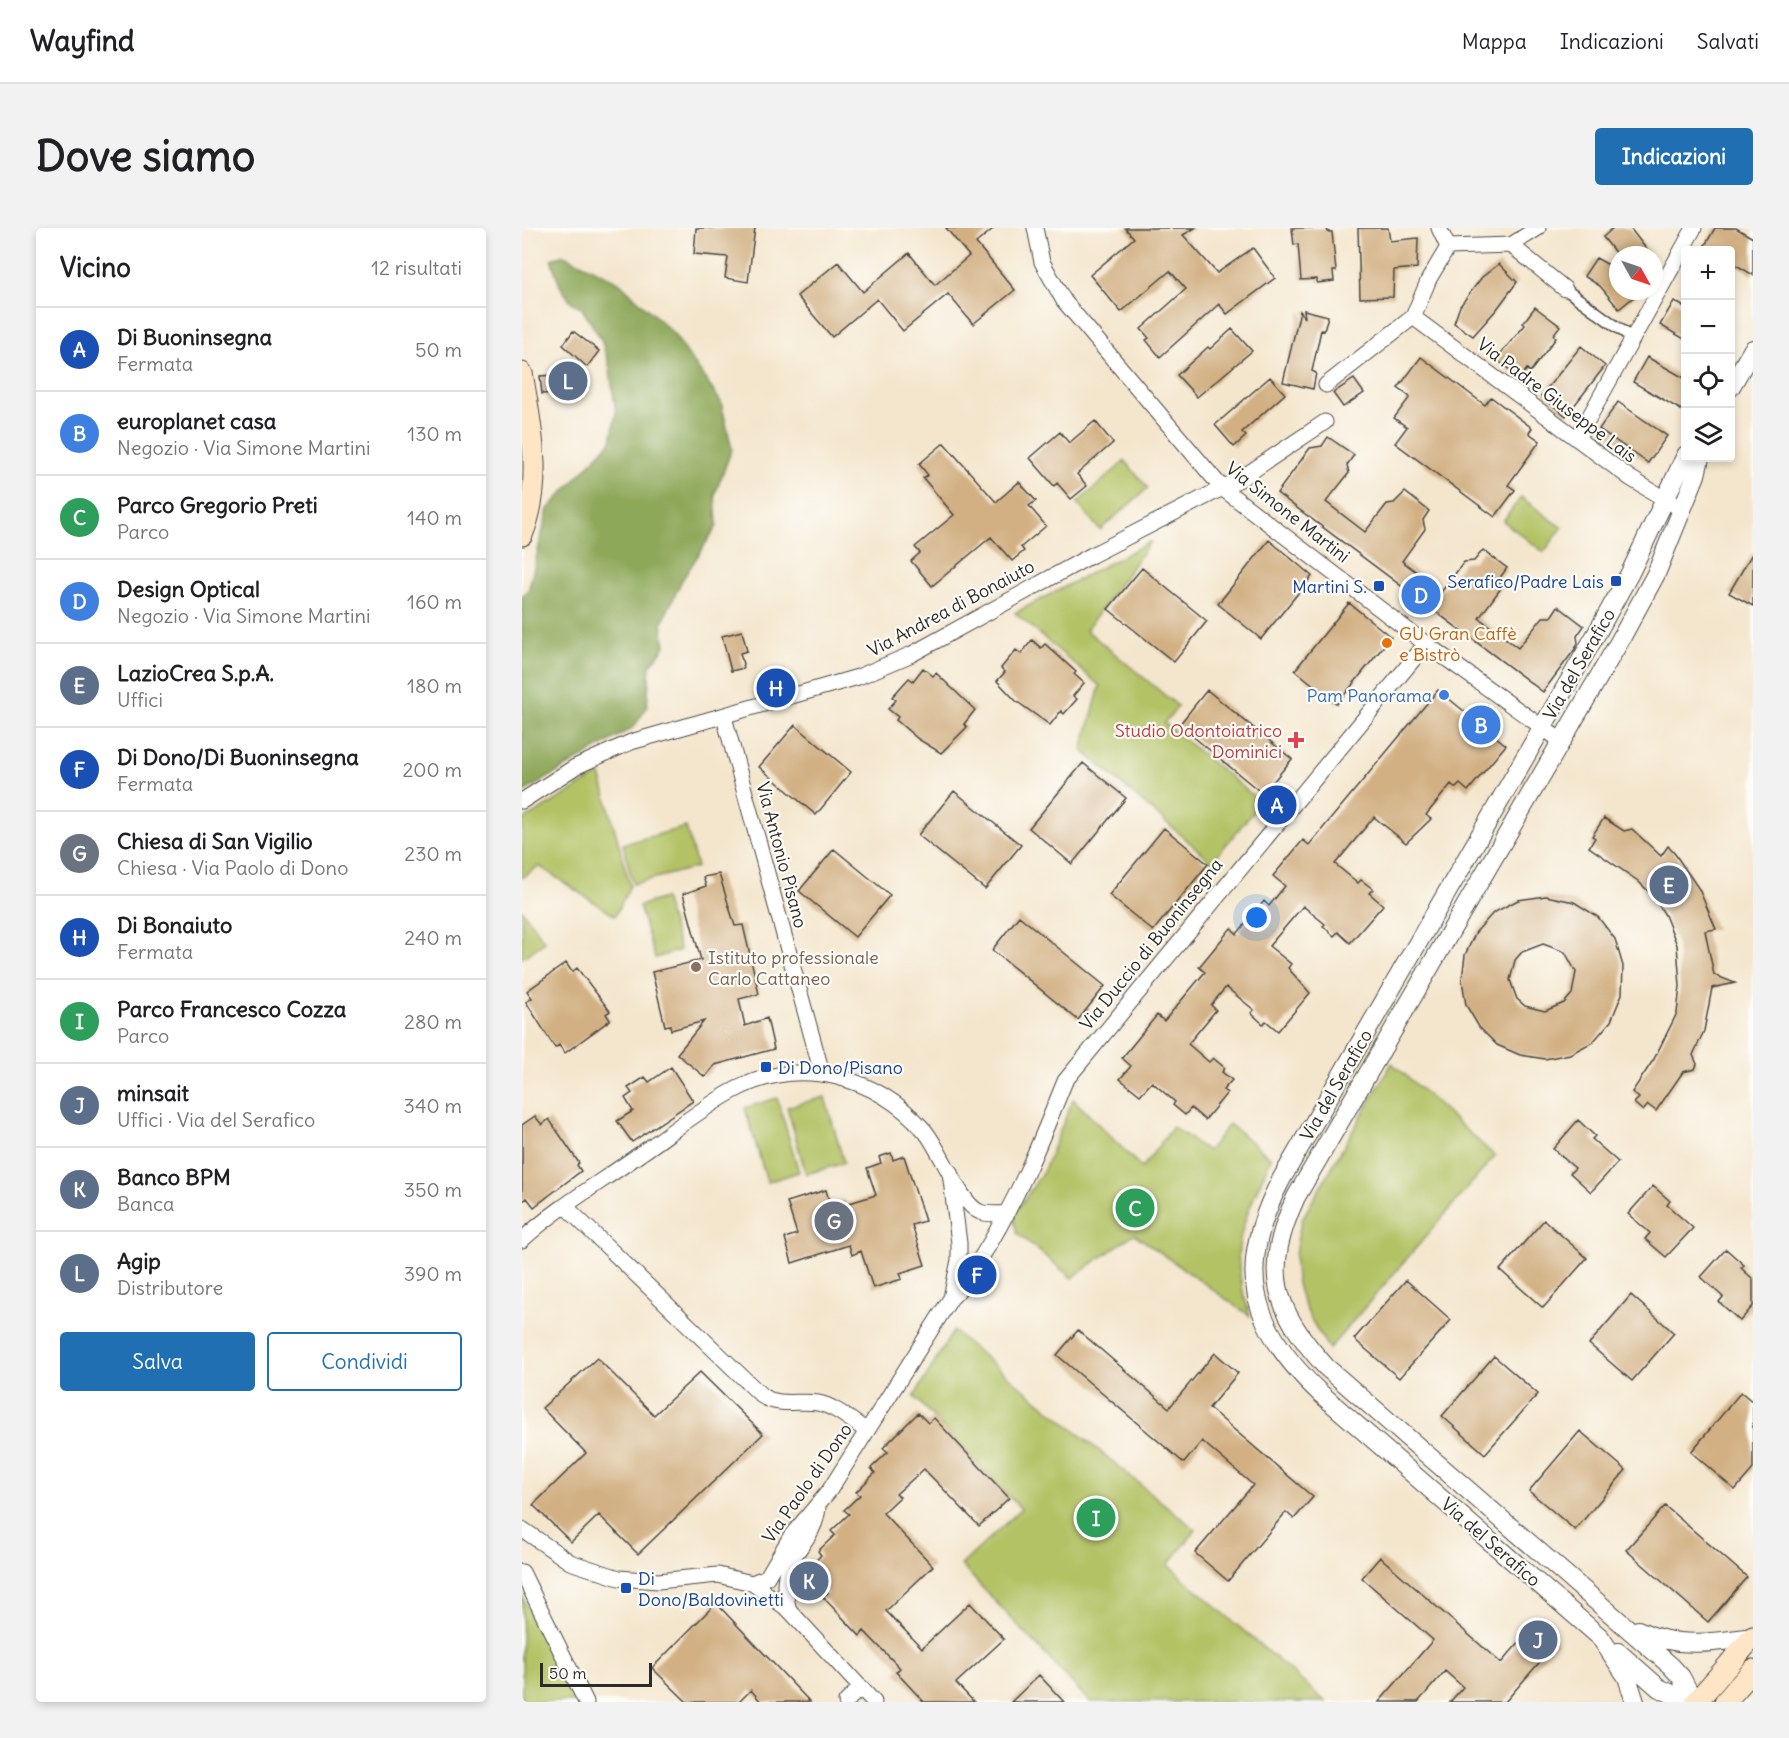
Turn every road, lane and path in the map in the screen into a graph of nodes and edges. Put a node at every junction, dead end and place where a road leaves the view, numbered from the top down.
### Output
1 (1035, 228) edge
2 (1439, 228) edge
3 (1538, 228) edge
4 (1690, 229) edge
5 (1511, 245) junction
6 (1448, 247) junction
7 (1565, 289) joint
8 (1413, 317) junction
9 (1632, 338) junction
10 (1753, 349) edge
11 (522, 373) edge
12 (1735, 381) edge
13 (1326, 385) dead end
14 (1325, 422) dead end
15 (527, 429) edge
16 (1576, 440) junction
17 (1683, 462) edge
18 (1699, 462) edge
19 (1222, 489) junction
20 (1664, 500) junction
21 (1681, 509) junction
22 (522, 535) edge
23 (1426, 644) junction
24 (724, 717) junction
25 (1542, 727) junction
26 (1560, 740) junction
27 (522, 801) edge
28 (822, 1072) junction
29 (950, 1172) junction
30 (565, 1206) junction
31 (1007, 1214) junction
32 (522, 1240) edge
33 (951, 1298) junction
34 (867, 1431) junction
35 (1447, 1473) junction
36 (1432, 1490) junction
37 (818, 1507) junction
38 (523, 1533) edge
39 (522, 1572) edge
40 (752, 1583) junction
41 (789, 1610) junction
42 (1618, 1620) junction
43 (1600, 1637) junction
44 (1753, 1637) edge
45 (1753, 1670) edge
46 (861, 1687) junction
47 (586, 1702) edge
48 (846, 1702) edge
49 (874, 1702) edge
50 (1635, 1702) edge
51 (1693, 1702) edge
52 (1725, 1702) edge

1 - 19 street, Via Simone Martini
2 - 6 street
3 - 5 street
4 - 9 street
5 - 6 street
5 - 7 street
6 - 8 street
7 - 9 street
8 - 13 street
8 - 16 street, Via Padre Giuseppe Lais
9 - 16 street
10 - 12 street
11 - 15 main road
14 - 19 street, Via Andrea di Bonaiuto
15 - 22 main road
16 - 20 street, Via Padre Giuseppe Lais
17 - 20 street, Via del Serafico
18 - 21 street, Via del Serafico
19 - 23 street, Via Simone Martini
19 - 24 street, Via Andrea di Bonaiuto
20 - 21 street, Via Padre Giuseppe Lais
20 - 25 street, Via del Serafico
21 - 26 street, Via del Serafico
23 - 25 street, Via Simone Martini
23 - 31 street, Via Duccio di Buoninsegna
24 - 27 street, Via Andrea di Bonaiuto
24 - 28 street, Via Antonio Pisano
25 - 26 street, Via Simone Martini
25 - 36 street, Via del Serafico
26 - 35 street, Via del Serafico
28 - 29 street, Via Paolo di Dono
28 - 30 street, Via Paolo di Dono
29 - 31 street, Via Paolo di Dono
29 - 33 street, Via Paolo di Dono
30 - 32 street, Via Paolo di Dono
30 - 34 street
31 - 33 street, Via Duccio di Buoninsegna
33 - 34 street, Via Paolo di Dono
34 - 37 street, Via Paolo di Dono
35 - 36 street
35 - 42 street, Via del Serafico
36 - 43 street, Via del Serafico
37 - 40 street, Via Paolo di Dono
37 - 41 street
38 - 40 street
39 - 47 street
40 - 41 street
41 - 46 street
42 - 44 street, Via del Serafico
42 - 51 street, Via del Serafico
43 - 50 street, Via del Serafico
43 - 51 street, Via del Serafico
44 - 51 main road
45 - 52 main road
46 - 48 street
46 - 49 street

